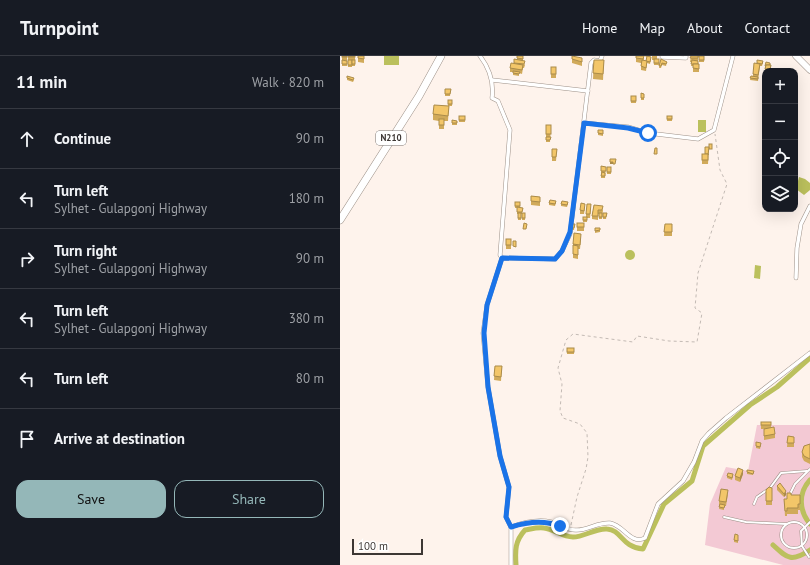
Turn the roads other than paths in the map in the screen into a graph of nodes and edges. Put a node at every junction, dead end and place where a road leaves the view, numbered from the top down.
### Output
1 (441, 56) edge
2 (480, 56) edge
3 (602, 56) edge
4 (662, 56) edge
5 (686, 56) edge
6 (733, 56) edge
7 (796, 56) edge
8 (801, 56) edge
9 (810, 65) edge
10 (810, 70) edge
11 (492, 80) junction
12 (588, 90) junction
13 (584, 123) junction
14 (810, 206) edge
15 (340, 220) edge
16 (502, 258) junction
17 (796, 278) dead end
18 (810, 353) edge
19 (810, 469) edge
20 (807, 471) junction
21 (790, 495) edge
22 (754, 504) dead end
23 (724, 517) dead end
24 (810, 522) edge
25 (786, 524) junction
26 (806, 526) junction
27 (511, 527) junction
28 (803, 547) junction
29 (808, 556) dead end
30 (511, 565) edge

1 - 15 highway, N210
2 - 11 street
3 - 12 street
4 - 5 street
6 - 13 street
7 - 10 main road
8 - 9 main road
11 - 12 street
11 - 16 street
12 - 13 street
13 - 16 street
14 - 17 street
16 - 27 street
18 - 27 street
19 - 20 lane
20 - 21 lane
20 - 22 lane
23 - 25 lane
24 - 26 lane
25 - 26 lane
25 - 28 lane
26 - 28 lane
26 - 28 lane
27 - 30 street
28 - 29 lane

